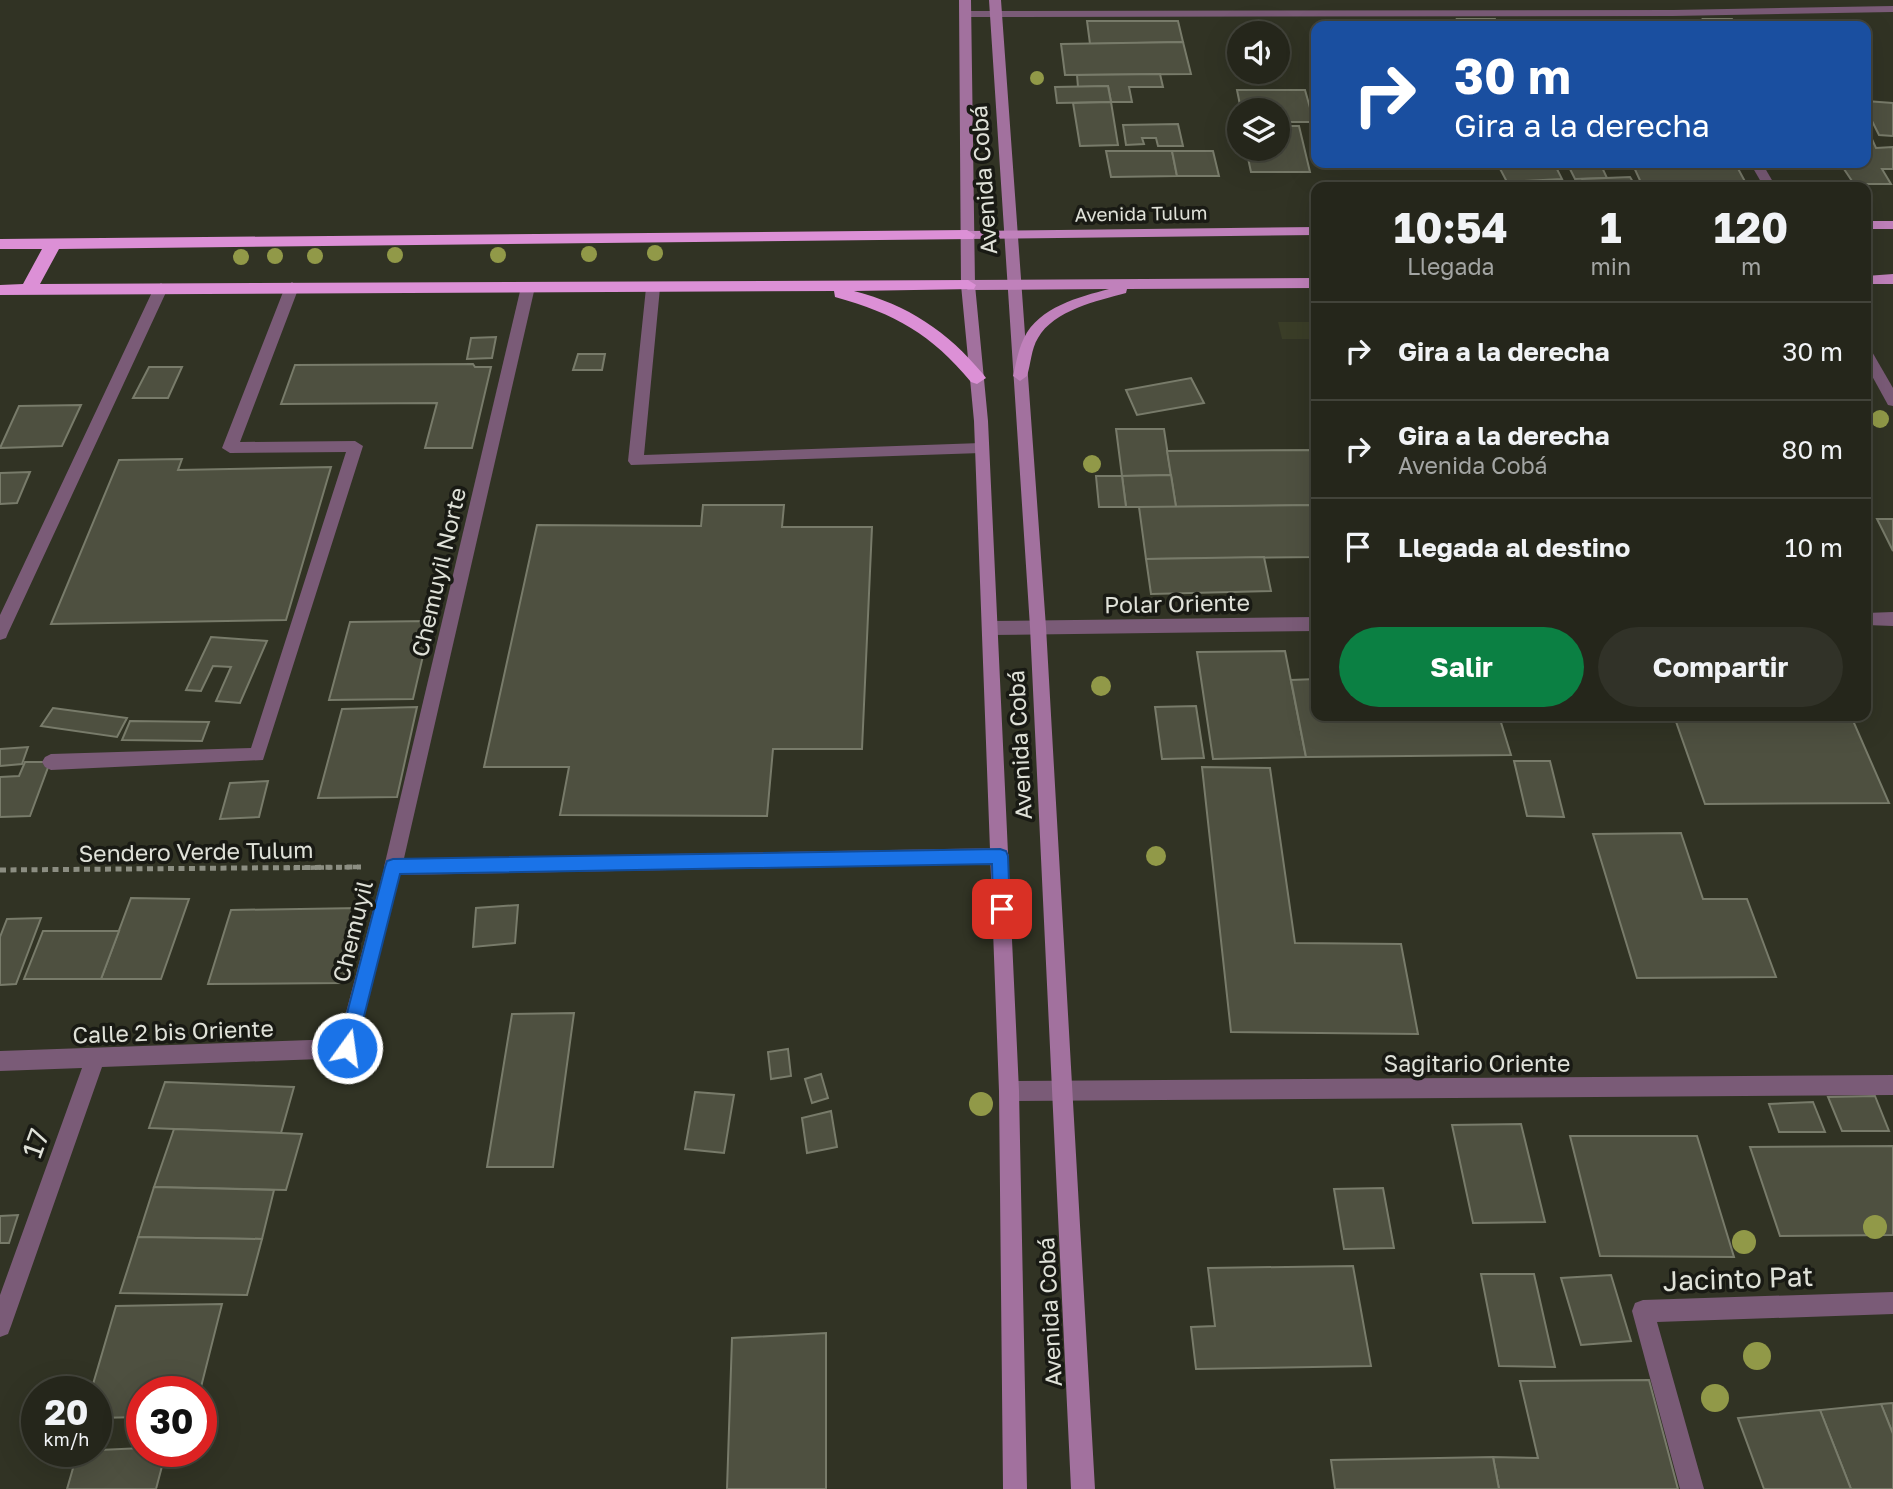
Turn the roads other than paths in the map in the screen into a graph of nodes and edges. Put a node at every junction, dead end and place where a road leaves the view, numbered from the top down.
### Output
1 (965, 0) edge
2 (995, 0) edge
3 (1667, 0) edge
4 (1893, 9) edge
5 (1673, 13) junction
6 (966, 14) junction
7 (996, 14) junction
8 (1677, 21) edge
9 (1871, 225) edge
10 (1893, 225) edge
11 (1311, 230) edge
12 (1011, 234) junction
13 (967, 235) junction
14 (0, 244) edge
15 (53, 244) junction
16 (1893, 279) edge
17 (1871, 280) edge
18 (1311, 283) edge
19 (1015, 284) junction
20 (1142, 284) junction
21 (968, 285) junction
22 (811, 286) junction
23 (292, 287) junction
24 (528, 287) junction
25 (161, 288) junction
26 (653, 288) junction
27 (29, 289) junction
28 (0, 290) edge
29 (1871, 362) edge
30 (1020, 376) junction
31 (977, 378) junction
32 (1893, 401) edge
33 (981, 448) junction
34 (1871, 619) edge
35 (1893, 619) edge
36 (1311, 624) edge
37 (1038, 627) junction
38 (990, 628) junction
39 (0, 633) edge
40 (51, 762) dead end
41 (1000, 856) junction
42 (393, 867) junction
43 (347, 1048) joint
44 (94, 1059) junction
45 (0, 1062) edge
46 (1893, 1085) edge
47 (1009, 1091) junction
48 (1061, 1091) junction
49 (1893, 1303) edge
50 (0, 1326) edge
51 (1015, 1489) edge
52 (1083, 1489) edge
53 (1692, 1489) edge

1 - 6 main road, Avenida Cobá
2 - 7 main road, Avenida Cobá
3 - 5 street
4 - 5 street
5 - 7 street
5 - 8 street
6 - 7 street
6 - 13 main road, Avenida Cobá
7 - 12 main road, Avenida Cobá
9 - 10 main road
11 - 12 main road, Avenida Tulum
12 - 13 main road, Avenida Tulum
12 - 19 main road, Avenida Cobá
13 - 15 highway
13 - 21 main road, Avenida Cobá
14 - 15 highway
15 - 27 highway
16 - 17 main road
18 - 20 main road
19 - 20 main road
19 - 21 main road
19 - 30 main road, Avenida Cobá
20 - 30 main road
21 - 22 highway
21 - 31 main road, Avenida Cobá
22 - 26 highway
22 - 31 highway
23 - 24 highway
23 - 25 highway
23 - 40 street
24 - 26 highway
24 - 42 street, Chemuyil Norte
25 - 27 highway
25 - 39 street
26 - 33 street
27 - 28 highway
29 - 32 street
30 - 37 main road, Avenida Cobá
31 - 33 main road, Avenida Cobá
33 - 38 main road, Avenida Cobá
34 - 35 street
36 - 37 street, Polar Oriente
37 - 38 street, Polar Oriente
37 - 48 main road, Avenida Cobá
38 - 41 main road, Avenida Cobá
41 - 42 street
41 - 47 main road, Avenida Cobá
42 - 43 street, Chemuyil
43 - 44 street, Calle 2 bis Oriente
44 - 45 street, Calle 2 bis Oriente
44 - 50 street, 17
46 - 48 street, Sagitario Oriente
47 - 48 street, Sagitario Oriente
47 - 51 main road, Avenida Cobá
48 - 52 main road, Avenida Cobá
49 - 53 street, Jacinto Pat

